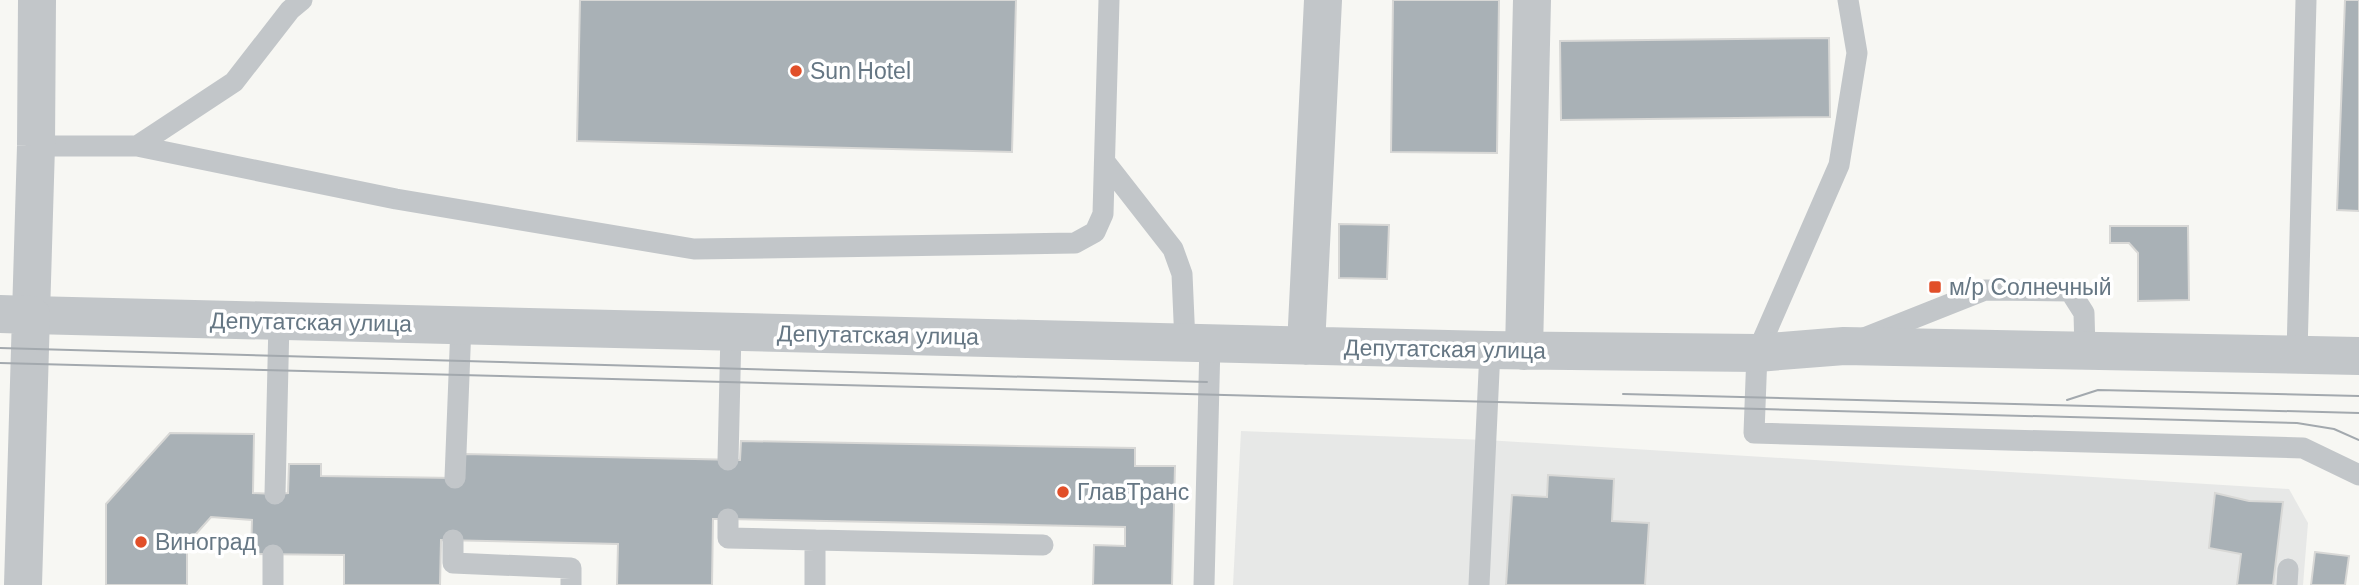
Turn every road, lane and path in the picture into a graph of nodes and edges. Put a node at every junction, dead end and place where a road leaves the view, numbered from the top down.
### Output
1 (37, 0) edge
2 (302, 0) edge
3 (1109, 0) edge
4 (1323, 0) edge
5 (1532, 0) edge
6 (1848, 0) edge
7 (2306, 0) edge
8 (36, 146) junction
9 (137, 146) junction
10 (1105, 162) junction
11 (15, 315) edge
12 (279, 321) junction
13 (461, 325) junction
14 (731, 332) junction
15 (1198, 343) junction
16 (1306, 345) junction
17 (1844, 346) junction
18 (1507, 350) junction
19 (2085, 351) junction
20 (1756, 353) junction
21 (2297, 354) junction
22 (2359, 356) edge
23 (728, 460) dead end
24 (2359, 475) edge
25 (455, 478) dead end
26 (275, 494) dead end
27 (728, 519) dead end
28 (453, 540) dead end
29 (815, 540) junction
30 (1043, 545) dead end
31 (274, 555) dead end
32 (23, 585) edge
33 (272, 585) edge
34 (571, 585) edge
35 (815, 585) edge
36 (1204, 585) edge
37 (1479, 585) edge

1 - 8 street
2 - 9 lane
3 - 10 lane
4 - 16 street
5 - 18 street
6 - 20 lane
7 - 21 lane
8 - 9 lane
8 - 11 street
9 - 10 lane
10 - 15 lane
11 - 12 street, Депутатская улица
11 - 32 street
12 - 13 street, Депутатская улица
12 - 26 lane
13 - 14 street, Депутатская улица
13 - 25 lane
14 - 15 street, Депутатская улица
14 - 23 lane
15 - 16 street, Депутатская улица
15 - 36 lane
16 - 18 street, Депутатская улица
17 - 19 street, Депутатская улица
17 - 19 lane
17 - 20 street, Депутатская улица
18 - 20 street, Депутатская улица
18 - 37 lane
19 - 21 street, Депутатская улица
20 - 24 lane
21 - 22 street, Депутатская улица
27 - 29 lane
28 - 34 lane
29 - 30 lane
29 - 35 lane
31 - 33 lane

